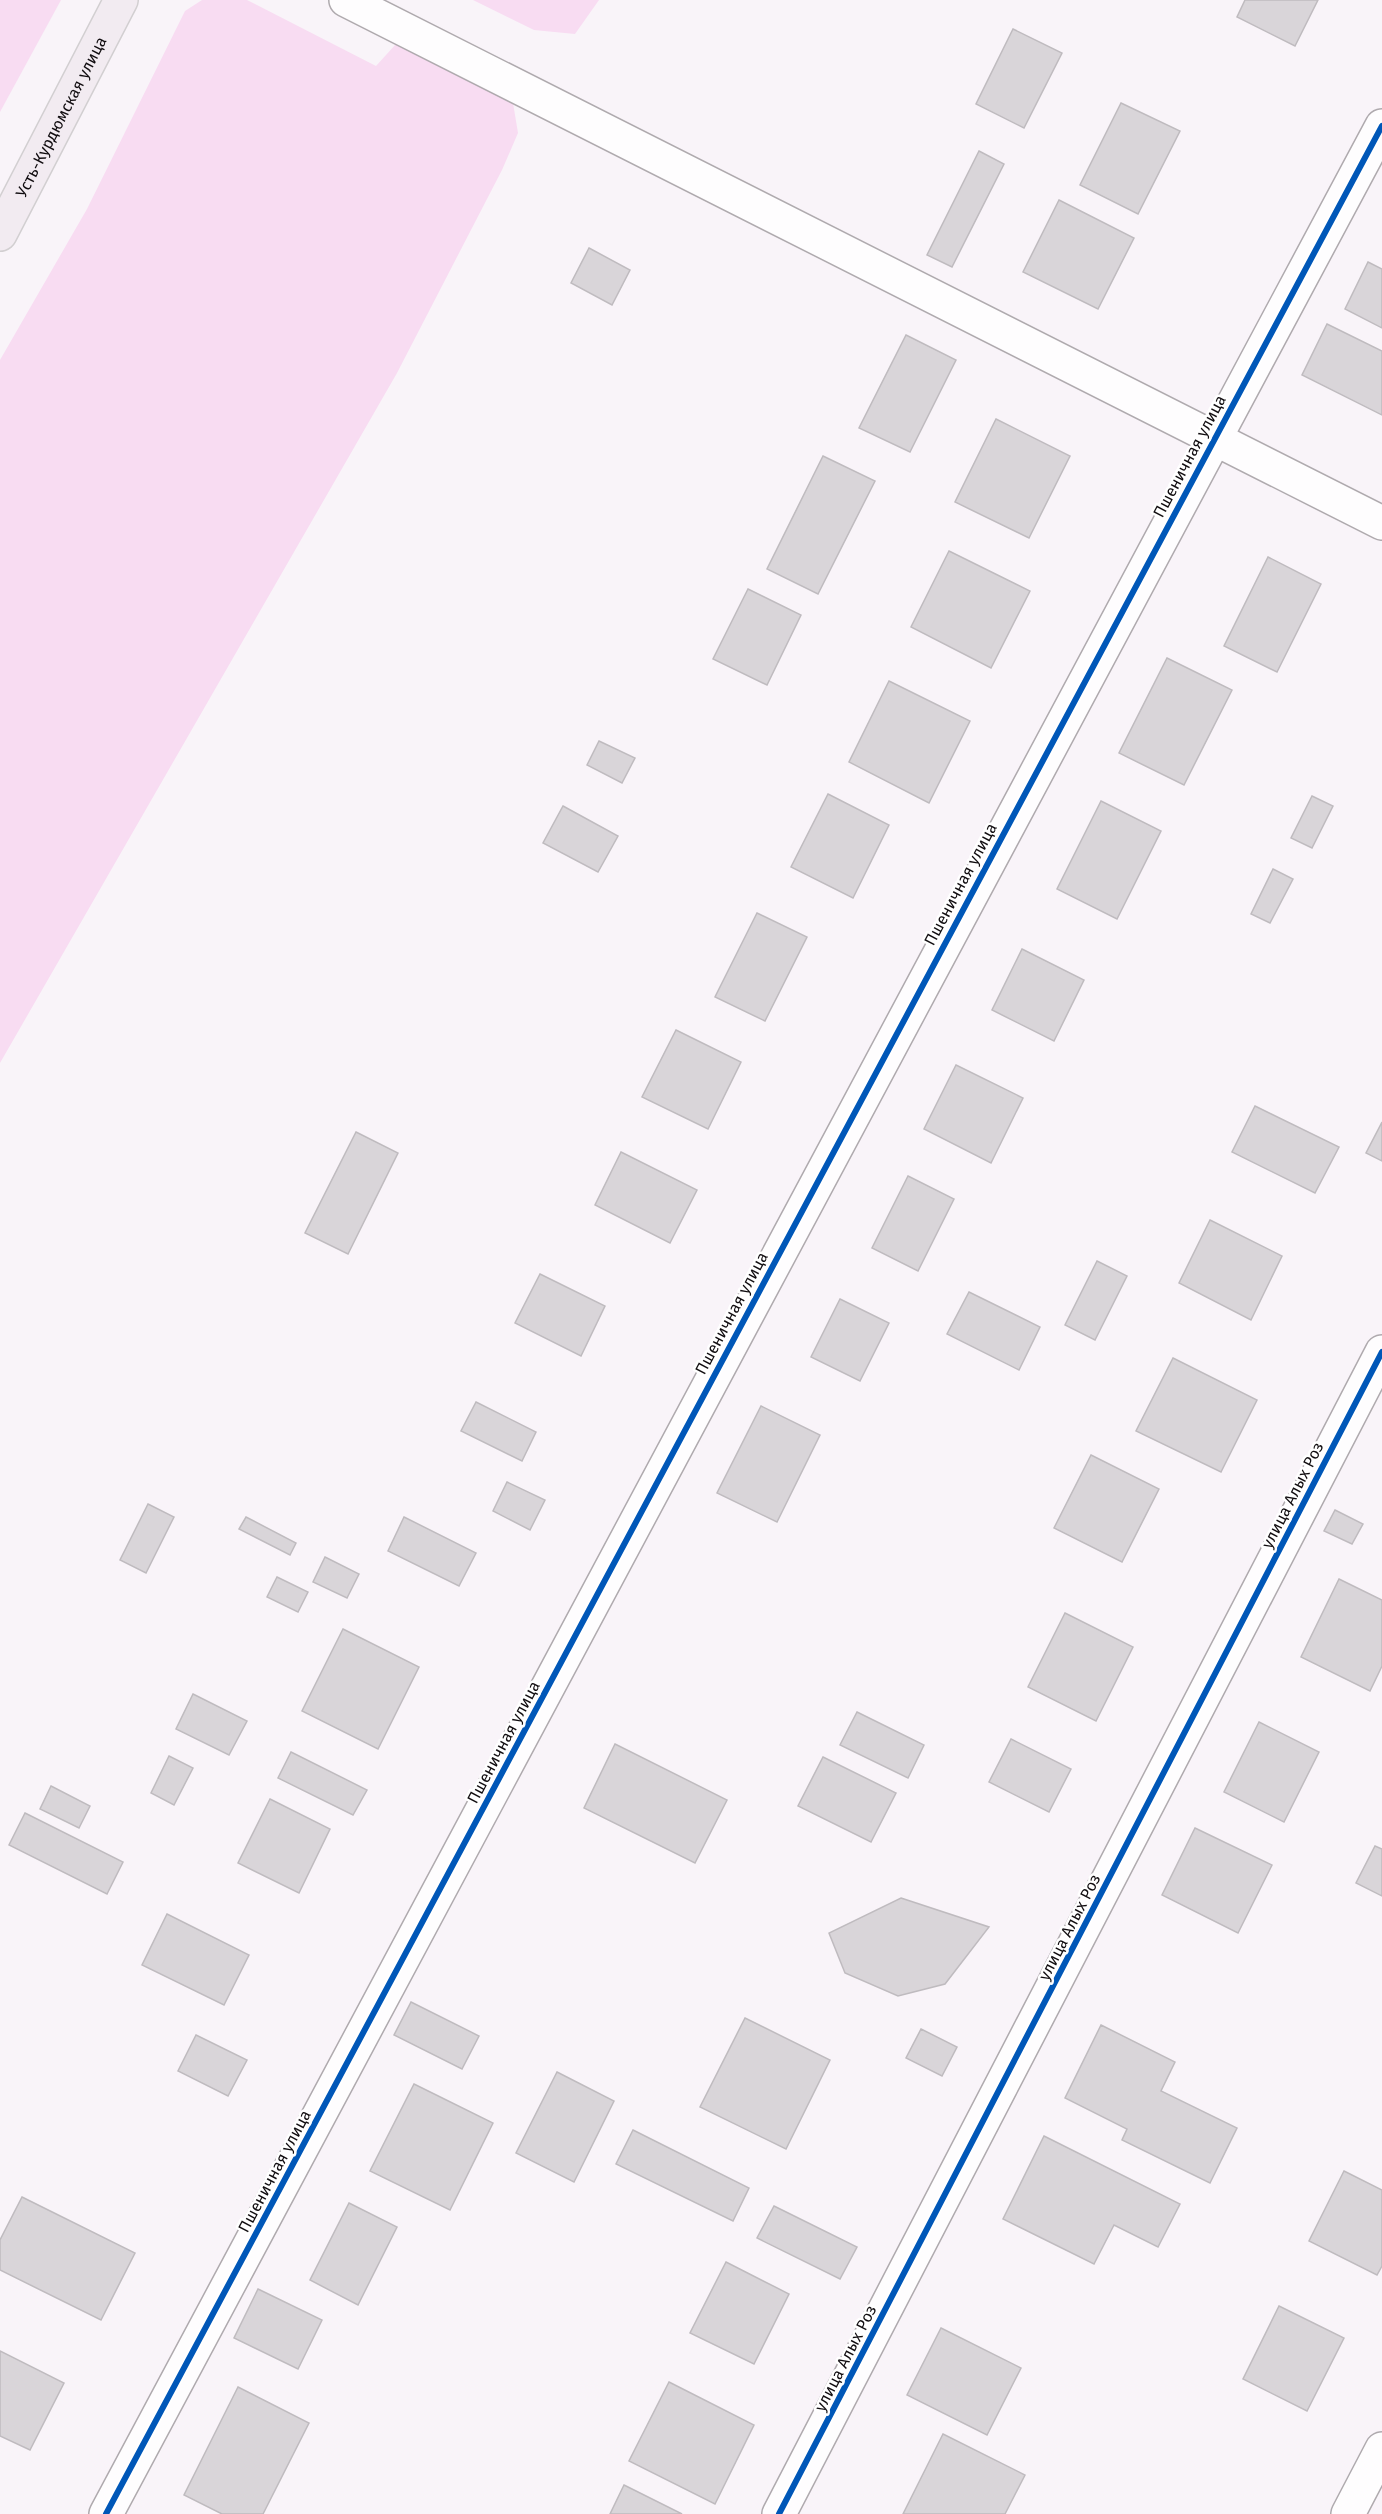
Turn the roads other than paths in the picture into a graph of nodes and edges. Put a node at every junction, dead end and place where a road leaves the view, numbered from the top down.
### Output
1 (121, 0) edge
2 (346, 0) edge
3 (1382, 126) edge
4 (0, 234) edge
5 (1214, 436) junction
6 (1382, 523) edge
7 (1382, 1352) edge
8 (1382, 2450) edge
9 (106, 2514) edge
10 (779, 2514) edge
11 (1348, 2514) edge

1 - 4 main road, Усть-Курдюмская улица
2 - 5 street
3 - 5 street, Пшеничная улица
5 - 6 street
5 - 9 street, Пшеничная улица
7 - 10 street, улица Алых Роз
8 - 11 street

